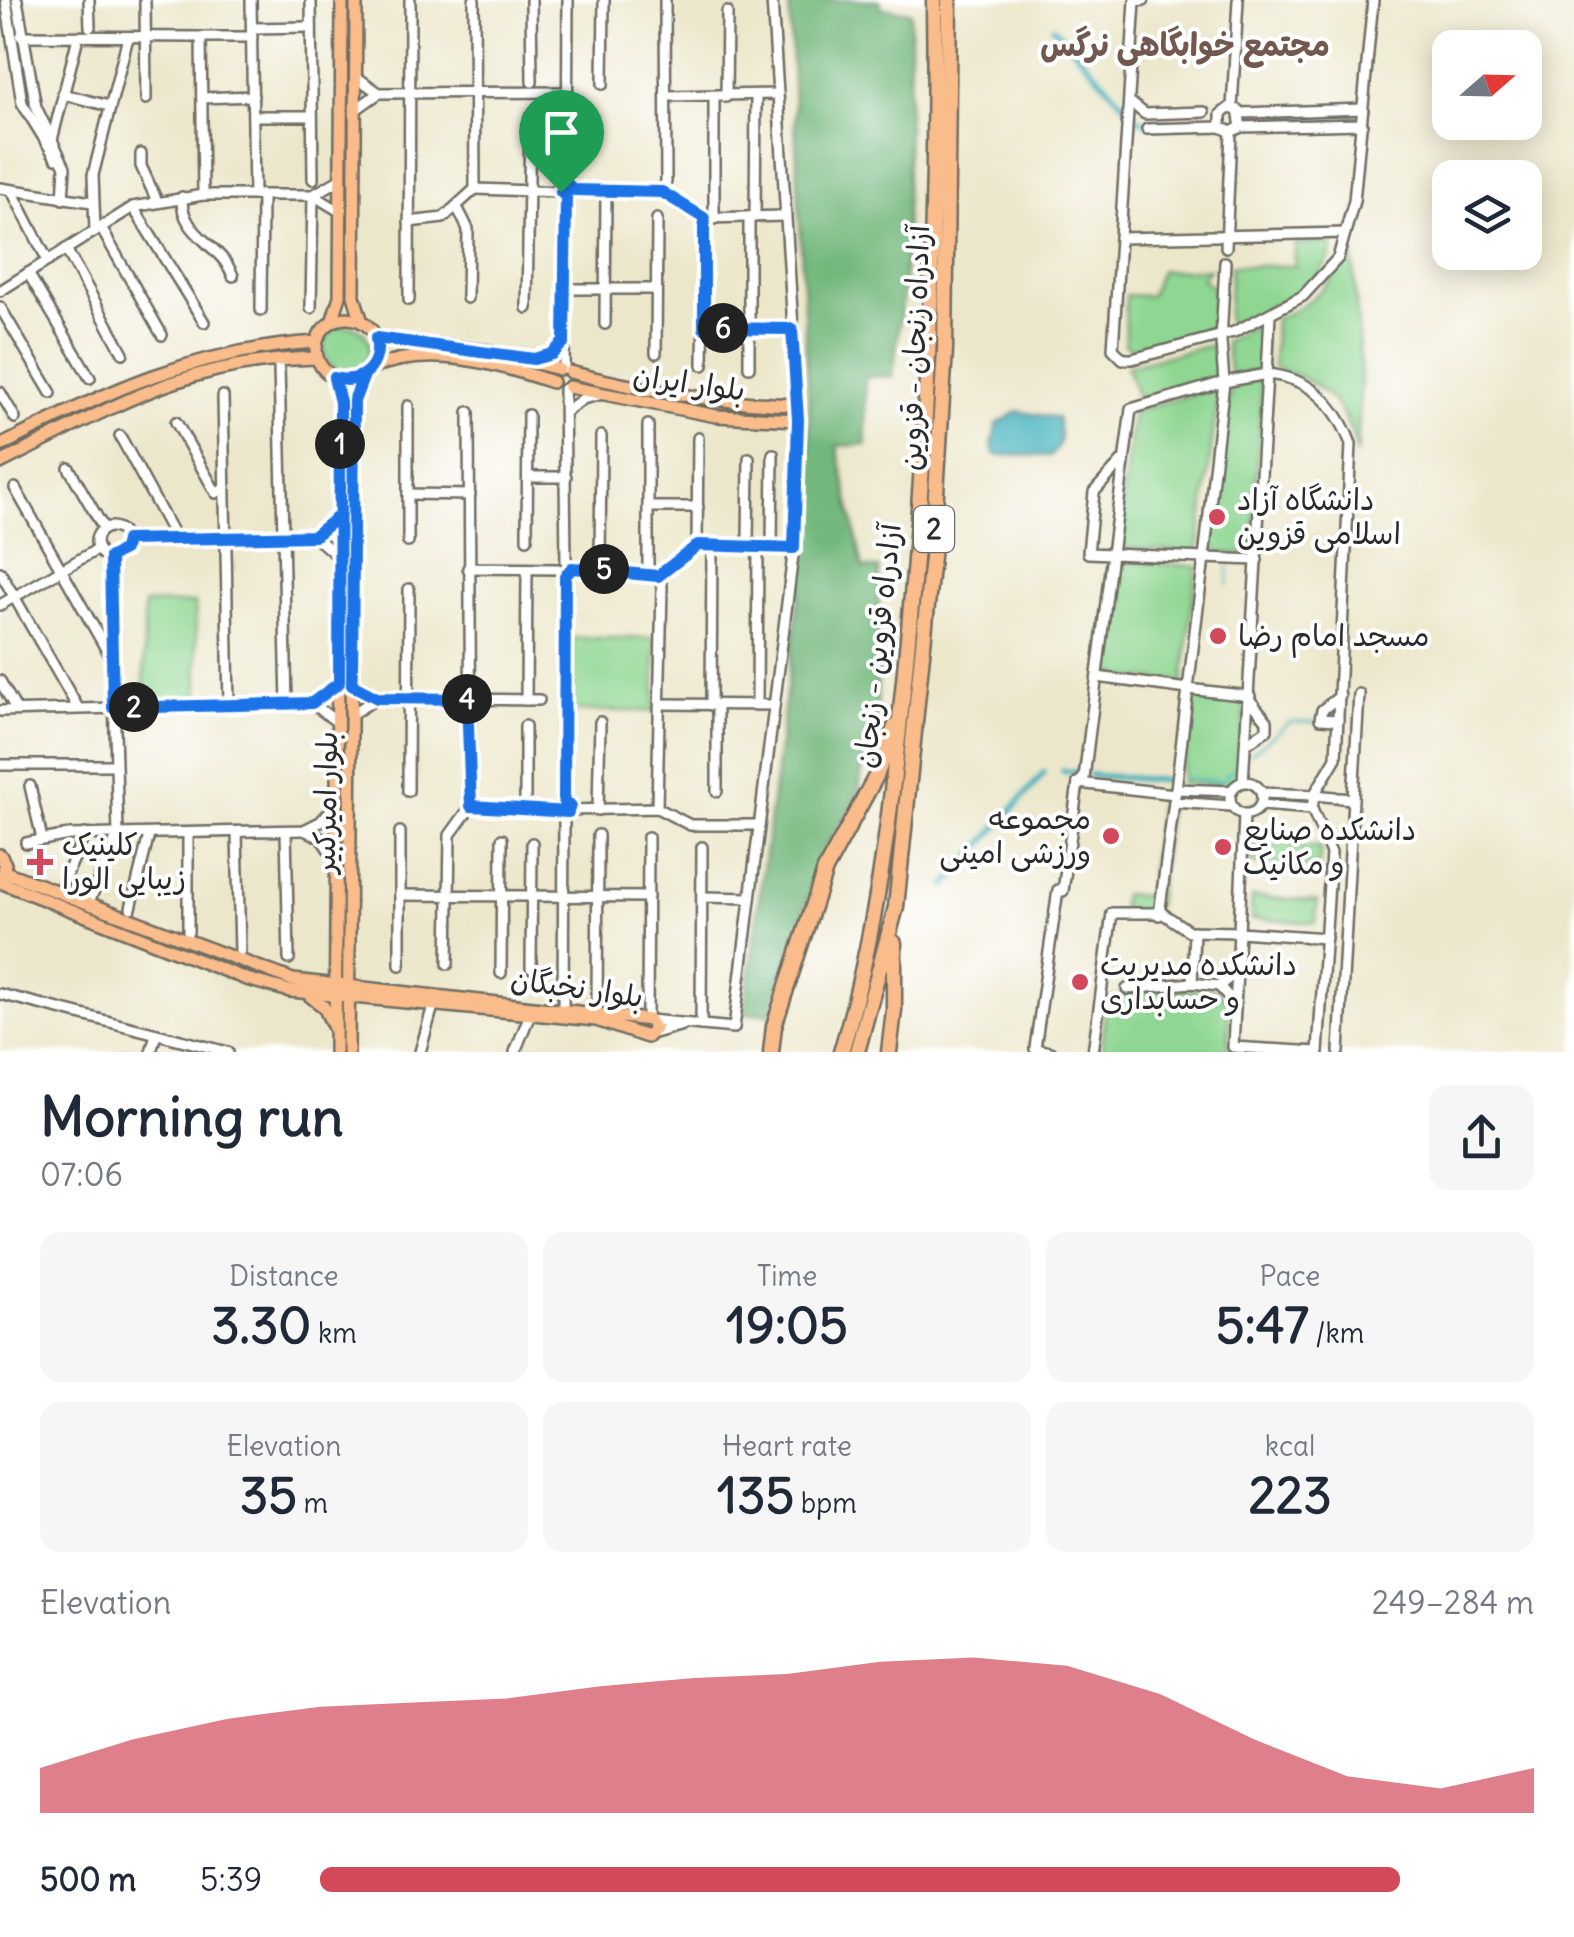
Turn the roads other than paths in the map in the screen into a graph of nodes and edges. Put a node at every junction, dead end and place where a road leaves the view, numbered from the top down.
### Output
1 (6, 0) edge
2 (17, 0) edge
3 (89, 0) edge
4 (145, 0) edge
5 (252, 0) edge
6 (311, 0) edge
7 (342, 0) edge
8 (356, 0) edge
9 (410, 0) edge
10 (474, 0) edge
11 (532, 0) edge
12 (568, 0) edge
13 (604, 0) edge
14 (665, 0) edge
15 (772, 0) edge
16 (934, 0) edge
17 (949, 0) edge
18 (1144, 0) edge
19 (1238, 0) edge
20 (1373, 0) edge
21 (727, 12) dead end
22 (311, 27) junction
23 (90, 28) dead end
24 (252, 32) junction
25 (21, 36) junction
26 (128, 36) junction
27 (145, 36) junction
28 (78, 37) junction
29 (201, 37) junction
30 (355, 76) junction
31 (532, 82) dead end
32 (603, 84) dead end
33 (474, 92) junction
34 (568, 92) junction
35 (379, 93) junction
36 (410, 93) junction
37 (63, 94) junction
38 (778, 94) junction
39 (252, 96) junction
40 (666, 96) junction
41 (714, 96) junction
42 (726, 97) junction
43 (756, 97) junction
44 (202, 98) junction
45 (146, 99) dead end
46 (1130, 104) junction
47 (108, 106) junction
48 (1364, 109) junction
49 (355, 110) junction
50 (1236, 110) junction
51 (1204, 112) dead end
52 (253, 116) junction
53 (312, 116) junction
54 (530, 117) dead end
55 (1362, 124) junction
56 (1231, 129) junction
57 (1147, 130) dead end
58 (52, 140) junction
59 (141, 154) dead end
60 (64, 167) junction
61 (313, 179) dead end
62 (341, 179) junction
63 (0, 188) edge
64 (475, 189) junction
65 (12, 191) junction
66 (567, 191) junction
67 (530, 192) junction
68 (662, 192) junction
69 (606, 193) junction
70 (313, 194) junction
71 (203, 195) junction
72 (258, 195) junction
73 (182, 197) junction
74 (63, 200) junction
75 (157, 201) junction
76 (92, 202) junction
77 (133, 207) junction
78 (458, 208) junction
79 (341, 212) junction
80 (785, 216) junction
81 (752, 217) junction
82 (657, 218) dead end
83 (709, 218) junction
84 (409, 222) junction
85 (98, 229) junction
86 (1345, 232) junction
87 (1225, 234) junction
88 (1120, 238) junction
89 (1226, 247) dead end
90 (66, 249) junction
91 (48, 261) junction
92 (1225, 262) dead end
93 (28, 273) junction
94 (0, 274) edge
95 (234, 276) dead end
96 (4, 288) edge
97 (565, 289) junction
98 (605, 289) junction
99 (656, 290) junction
100 (467, 298) dead end
101 (408, 300) dead end
102 (0, 307) edge
103 (311, 308) dead end
104 (528, 308) dead end
105 (260, 310) dead end
106 (1270, 314) junction
107 (204, 322) dead end
108 (332, 322) junction
109 (362, 322) junction
110 (605, 324) dead end
111 (704, 328) junction
112 (749, 328) junction
113 (792, 329) junction
114 (162, 335) dead end
115 (1221, 336) junction
116 (376, 338) junction
117 (316, 342) junction
118 (564, 342) junction
119 (123, 352) dead end
120 (656, 353) dead end
121 (317, 358) junction
122 (524, 358) junction
123 (703, 365) dead end
124 (279, 366) dead end
125 (749, 367) dead end
126 (564, 370) junction
127 (368, 372) junction
128 (1267, 374) junction
129 (90, 378) dead end
130 (334, 378) junction
131 (552, 382) junction
132 (1224, 382) junction
133 (566, 388) junction
134 (0, 392) edge
135 (51, 393) dead end
136 (602, 395) junction
137 (223, 396) dead end
138 (798, 405) junction
139 (408, 406) dead end
140 (566, 411) junction
141 (469, 412) dead end
142 (528, 415) dead end
143 (15, 418) dead end
144 (798, 420) junction
145 (176, 422) dead end
146 (648, 425) dead end
147 (120, 436) dead end
148 (600, 436) dead end
149 (698, 438) dead end
150 (0, 446) edge
151 (773, 454) dead end
152 (749, 458) dead end
153 (1122, 461) junction
154 (0, 463) edge
155 (69, 468) dead end
156 (528, 476) junction
157 (566, 477) junction
158 (225, 487) junction
159 (15, 488) dead end
160 (408, 494) junction
161 (470, 495) junction
162 (749, 498) junction
163 (772, 498) junction
164 (648, 507) junction
165 (698, 507) junction
166 (340, 515) junction
167 (104, 528) junction
168 (283, 536) junction
169 (314, 536) junction
170 (226, 538) junction
171 (527, 538) dead end
172 (176, 539) junction
173 (126, 540) junction
174 (408, 542) dead end
175 (698, 545) junction
176 (712, 545) junction
177 (753, 546) junction
178 (772, 546) junction
179 (794, 548) junction
180 (98, 549) junction
181 (1112, 554) junction
182 (110, 557) junction
183 (340, 557) junction
184 (1204, 558) junction
185 (1257, 560) junction
186 (468, 568) junction
187 (566, 568) junction
188 (527, 569) junction
189 (600, 569) junction
190 (61, 570) junction
191 (0, 572) edge
192 (653, 575) junction
193 (409, 589) dead end
194 (14, 597) junction
195 (0, 604) edge
196 (111, 659) junction
197 (1097, 677) junction
198 (0, 681) edge
199 (346, 684) junction
200 (1188, 689) junction
201 (1359, 694) dead end
202 (1340, 696) junction
203 (377, 698) junction
204 (1250, 698) junction
205 (408, 699) junction
206 (467, 699) junction
207 (526, 700) junction
208 (539, 700) dead end
209 (312, 703) junction
210 (286, 704) junction
211 (661, 704) junction
212 (714, 704) junction
213 (756, 704) junction
214 (229, 705) junction
215 (774, 705) junction
216 (78, 708) junction
217 (113, 708) junction
218 (16, 709) junction
219 (0, 711) edge
220 (901, 712) junction
221 (352, 714) junction
222 (1338, 720) junction
223 (600, 722) dead end
224 (338, 724) junction
225 (525, 726) dead end
226 (1246, 744) junction
227 (0, 765) edge
228 (115, 765) junction
229 (1244, 782) junction
230 (1078, 783) junction
231 (30, 786) dead end
232 (408, 791) dead end
233 (1232, 791) junction
234 (717, 792) dead end
235 (1261, 793) junction
236 (1175, 795) junction
237 (1314, 796) junction
238 (1353, 798) junction
239 (339, 802) junction
240 (1260, 805) junction
241 (471, 806) junction
242 (1232, 806) junction
243 (564, 808) junction
244 (657, 808) junction
245 (1312, 809) junction
246 (524, 810) junction
247 (598, 810) junction
248 (1244, 815) junction
249 (759, 826) junction
250 (304, 830) junction
251 (286, 831) junction
252 (400, 832) dead end
253 (237, 833) junction
254 (85, 834) junction
255 (118, 834) junction
256 (188, 834) junction
257 (148, 835) junction
258 (598, 836) dead end
259 (42, 838) junction
260 (648, 838) dead end
261 (502, 839) dead end
262 (26, 843) dead end
263 (532, 843) dead end
264 (702, 847) dead end
265 (0, 855) edge
266 (338, 865) junction
267 (2, 878) edge
268 (62, 885) dead end
269 (400, 894) junction
270 (450, 895) junction
271 (502, 896) junction
272 (532, 896) junction
273 (564, 896) junction
274 (598, 896) junction
275 (648, 896) junction
276 (702, 897) junction
277 (750, 898) junction
278 (89, 902) junction
279 (896, 907) junction
280 (131, 908) dead end
281 (1159, 914) junction
282 (1194, 931) junction
283 (188, 932) dead end
284 (1239, 932) junction
285 (1326, 938) junction
286 (240, 950) dead end
287 (344, 953) junction
288 (288, 959) dead end
289 (448, 964) dead end
290 (400, 965) dead end
291 (531, 968) dead end
292 (1237, 972) junction
293 (501, 973) dead end
294 (1192, 984) junction
295 (1219, 986) junction
296 (1128, 989) dead end
297 (310, 990) junction
298 (377, 990) junction
299 (343, 993) junction
300 (0, 994) edge
301 (1235, 1004) junction
302 (433, 1006) junction
303 (563, 1012) junction
304 (597, 1012) junction
305 (530, 1014) junction
306 (648, 1020) junction
307 (696, 1024) junction
308 (654, 1033) junction
309 (156, 1034) junction
310 (336, 1034) junction
311 (186, 1047) edge
312 (1035, 1049) edge
313 (1232, 1049) edge
314 (151, 1052) edge
315 (228, 1052) edge
316 (335, 1052) edge
317 (348, 1052) edge
318 (420, 1052) edge
319 (515, 1052) edge
320 (771, 1052) edge
321 (841, 1052) edge
322 (857, 1052) edge
323 (888, 1052) edge
324 (1050, 1052) edge
325 (1093, 1052) edge
326 (1318, 1052) edge
327 (1339, 1052) edge

1 - 60 street
2 - 25 street
3 - 23 street
4 - 27 street
5 - 24 street
6 - 22 street
7 - 62 main road
8 - 30 main road
9 - 36 street
10 - 33 street
11 - 31 street
12 - 34 street
13 - 32 street
14 - 40 street
15 - 38 street
16 - 220 highway, آزادراه قزوین - زنجان / 2
17 - 279 highway, آزادراه زنجان - قزوین / 2
18 - 46 street
19 - 50 street
20 - 48 street
21 - 42 street
22 - 24 street
22 - 53 street
24 - 29 street
24 - 39 street
25 - 28 street
25 - 58 street
26 - 27 street
26 - 28 street
26 - 47 street
27 - 29 street
27 - 45 street
28 - 37 street
29 - 44 street
30 - 35 street
30 - 49 main road
33 - 34 street
33 - 36 street
33 - 64 street
34 - 66 street
35 - 36 street
35 - 49 street
36 - 84 street
37 - 47 street
37 - 58 street
38 - 43 street
38 - 80 street
39 - 44 street
39 - 52 street
40 - 41 street
40 - 68 street
41 - 42 street
41 - 83 street
42 - 43 street
43 - 81 street
44 - 71 street
46 - 51 street
46 - 88 street
47 - 76 street
48 - 50 street
48 - 55 street
49 - 109 main road
50 - 56 street
50 - 56 street
52 - 53 street
52 - 72 street
53 - 61 street
54 - 67 street
55 - 56 street
55 - 86 street
56 - 57 street
56 - 87 street
58 - 60 street
59 - 75 street
60 - 74 street
62 - 70 street
62 - 79 main road
63 - 65 street
64 - 67 street
64 - 78 street
65 - 74 street
65 - 91 street
66 - 67 street
66 - 69 street
66 - 97 street
67 - 104 street
68 - 69 street
68 - 83 street
69 - 98 street
70 - 72 street
70 - 79 street
70 - 103 street
71 - 72 street
71 - 73 street
72 - 105 street
73 - 75 street
73 - 95 street
74 - 76 street
75 - 77 street
76 - 85 street
77 - 85 street
77 - 107 street
78 - 84 street
78 - 100 street
79 - 108 main road
80 - 81 street
80 - 113 street
81 - 83 street
81 - 112 street
82 - 99 street
83 - 111 street
84 - 101 street
85 - 90 street
85 - 114 street
86 - 87 street
86 - 106 street
87 - 88 street
87 - 89 street
88 - 115 street
90 - 91 street
90 - 119 street
91 - 93 street
92 - 115 street
93 - 96 street
93 - 129 street
94 - 96 street
97 - 98 street
97 - 118 street
98 - 99 street
98 - 110 street
99 - 120 street
102 - 135 street
106 - 115 street
106 - 128 street
108 - 109 main road
108 - 117 main road
109 - 116 main road
111 - 112 street
111 - 123 street
112 - 113 street
112 - 125 street
113 - 138 street
115 - 132 street
116 - 122 main road, بلوار ایران
116 - 127 main road
117 - 121 main road
117 - 150 main road
118 - 122 street
118 - 126 street
121 - 130 main road
121 - 154 main road
122 - 126 main road, بلوار ایران
124 - 168 street
126 - 131 main road
126 - 133 main road
126 - 138 main road, بلوار ایران
127 - 130 main road
127 - 131 main road
127 - 199 main road, بلوار امیرکبیر
128 - 132 street
128 - 185 street
128 - 202 street
130 - 166 main road, بلوار امیرکبیر
131 - 133 main road, بلوار ایران
132 - 153 street
132 - 184 street
133 - 136 main road, بلوار ایران
133 - 140 street
134 - 143 street
136 - 140 street
136 - 144 main road, بلوار ایران
137 - 158 street
138 - 144 main road
139 - 160 street
140 - 157 street
141 - 161 street
142 - 156 street
144 - 179 street
145 - 158 street
146 - 164 street
147 - 172 street
148 - 189 street
149 - 165 street
151 - 163 street
152 - 162 street
153 - 181 street
153 - 181 street
155 - 167 street
156 - 157 street
156 - 171 street
157 - 187 street
158 - 170 street
159 - 190 street
160 - 161 street
160 - 174 street
161 - 186 street
162 - 163 street
162 - 177 street
163 - 178 street
164 - 165 street
164 - 192 street
165 - 175 street
166 - 169 street
166 - 183 main road, بلوار امیرکبیر
167 - 173 street
167 - 180 street
168 - 169 street
168 - 170 street
168 - 210 street
169 - 183 street
170 - 172 street
170 - 214 street
172 - 173 street
173 - 182 street
175 - 176 street
175 - 192 street
176 - 177 street
176 - 212 street
177 - 178 street
177 - 213 street
178 - 179 street
179 - 215 street
180 - 182 street
180 - 190 street
181 - 184 street
181 - 197 street
182 - 196 street
183 - 199 main road, بلوار امیرکبیر
184 - 185 street
184 - 200 street
185 - 204 street
186 - 188 street
186 - 206 street
187 - 188 street
187 - 189 street
187 - 243 street
188 - 207 street
189 - 192 street
190 - 194 street
190 - 196 street
191 - 194 street
192 - 211 street
193 - 205 street
194 - 195 street
194 - 216 street
196 - 217 street
197 - 200 street
197 - 230 street
198 - 218 street
199 - 203 street
199 - 209 street
199 - 221 main road, بلوار امیرکبیر
199 - 224 main road, بلوار امیرکبیر
200 - 204 street
200 - 236 street
201 - 238 street
202 - 222 street
202 - 222 street
203 - 205 street
203 - 221 street
204 - 226 street
204 - 226 street
205 - 206 street
205 - 232 street
206 - 207 street
206 - 241 street
207 - 208 street
209 - 210 street
209 - 224 street
210 - 214 street
211 - 212 street
211 - 244 street
212 - 213 street
212 - 234 street
213 - 215 street
214 - 217 street
215 - 249 street
216 - 217 street
216 - 218 street
217 - 228 street
218 - 219 street
220 - 320 highway
220 - 321 highway, آزادراه قزوین - زنجان / 2
221 - 287 main road, بلوار امیرکبیر
222 - 237 street
223 - 247 street
224 - 239 main road, بلوار امیرکبیر
225 - 246 street
226 - 229 street
227 - 228 street
228 - 255 street
229 - 233 street
229 - 235 street
230 - 236 street
230 - 312 street
231 - 259 street
233 - 236 street
233 - 242 street
235 - 237 street
235 - 240 street
236 - 242 street
236 - 281 street
237 - 238 street
237 - 245 street
238 - 327 street
239 - 250 street
239 - 266 main road, بلوار امیرکبیر
240 - 245 street
240 - 248 street
241 - 246 street
241 - 270 street
242 - 248 street
243 - 246 street
243 - 247 street
243 - 273 street
244 - 247 street
244 - 249 street
245 - 285 street
248 - 284 street
249 - 277 street
250 - 251 street
250 - 266 street
251 - 253 street
251 - 288 street
252 - 269 street
253 - 256 street
253 - 286 street
254 - 255 street
254 - 259 street
254 - 268 street
255 - 257 street
255 - 278 street
256 - 257 street
256 - 283 street
257 - 280 street
258 - 274 street
259 - 262 street
260 - 275 street
261 - 271 street
263 - 272 street
264 - 276 street
265 - 267 main road
266 - 287 main road, بلوار امیرکبیر
267 - 278 main road, بلوار نخبگان
267 - 297 main road, بلوار نخبگان
269 - 270 street
269 - 290 street
270 - 271 street
270 - 289 street
271 - 272 street
271 - 293 street
272 - 273 street
272 - 291 street
273 - 274 street
273 - 303 street
274 - 275 street
274 - 304 street
275 - 306 street
276 - 277 street
276 - 307 street
277 - 307 street
278 - 297 main road, بلوار نخبگان
279 - 322 highway, آزادراه زنجان - قزوین / 2
279 - 323 highway
281 - 282 street
281 - 325 street
282 - 284 street
282 - 294 street
284 - 285 street
284 - 292 street
285 - 326 street
287 - 297 main road
287 - 298 main road
287 - 299 main road, بلوار امیرکبیر
292 - 295 street
292 - 301 street
294 - 295 street
294 - 296 street
295 - 301 street
297 - 299 main road, بلوار نخبگان
297 - 310 main road
298 - 299 main road, بلوار نخبگان
298 - 303 main road, بلوار نخبگان
299 - 302 main road, بلوار نخبگان
299 - 310 main road, بلوار امیرکبیر
299 - 317 main road, بلوار امیرکبیر
300 - 309 street
301 - 313 street
302 - 305 main road, بلوار نخبگان
302 - 318 street
303 - 304 main road, بلوار نخبگان
303 - 305 main road, بلوار نخبگان
303 - 308 main road, بلوار نخبگان
304 - 306 main road, بلوار نخبگان
305 - 319 street
306 - 307 street
306 - 308 main road, بلوار نخبگان
307 - 308 street
309 - 311 street
309 - 314 street
310 - 316 main road, بلوار امیرکبیر
311 - 315 street
312 - 324 street
313 - 326 street

